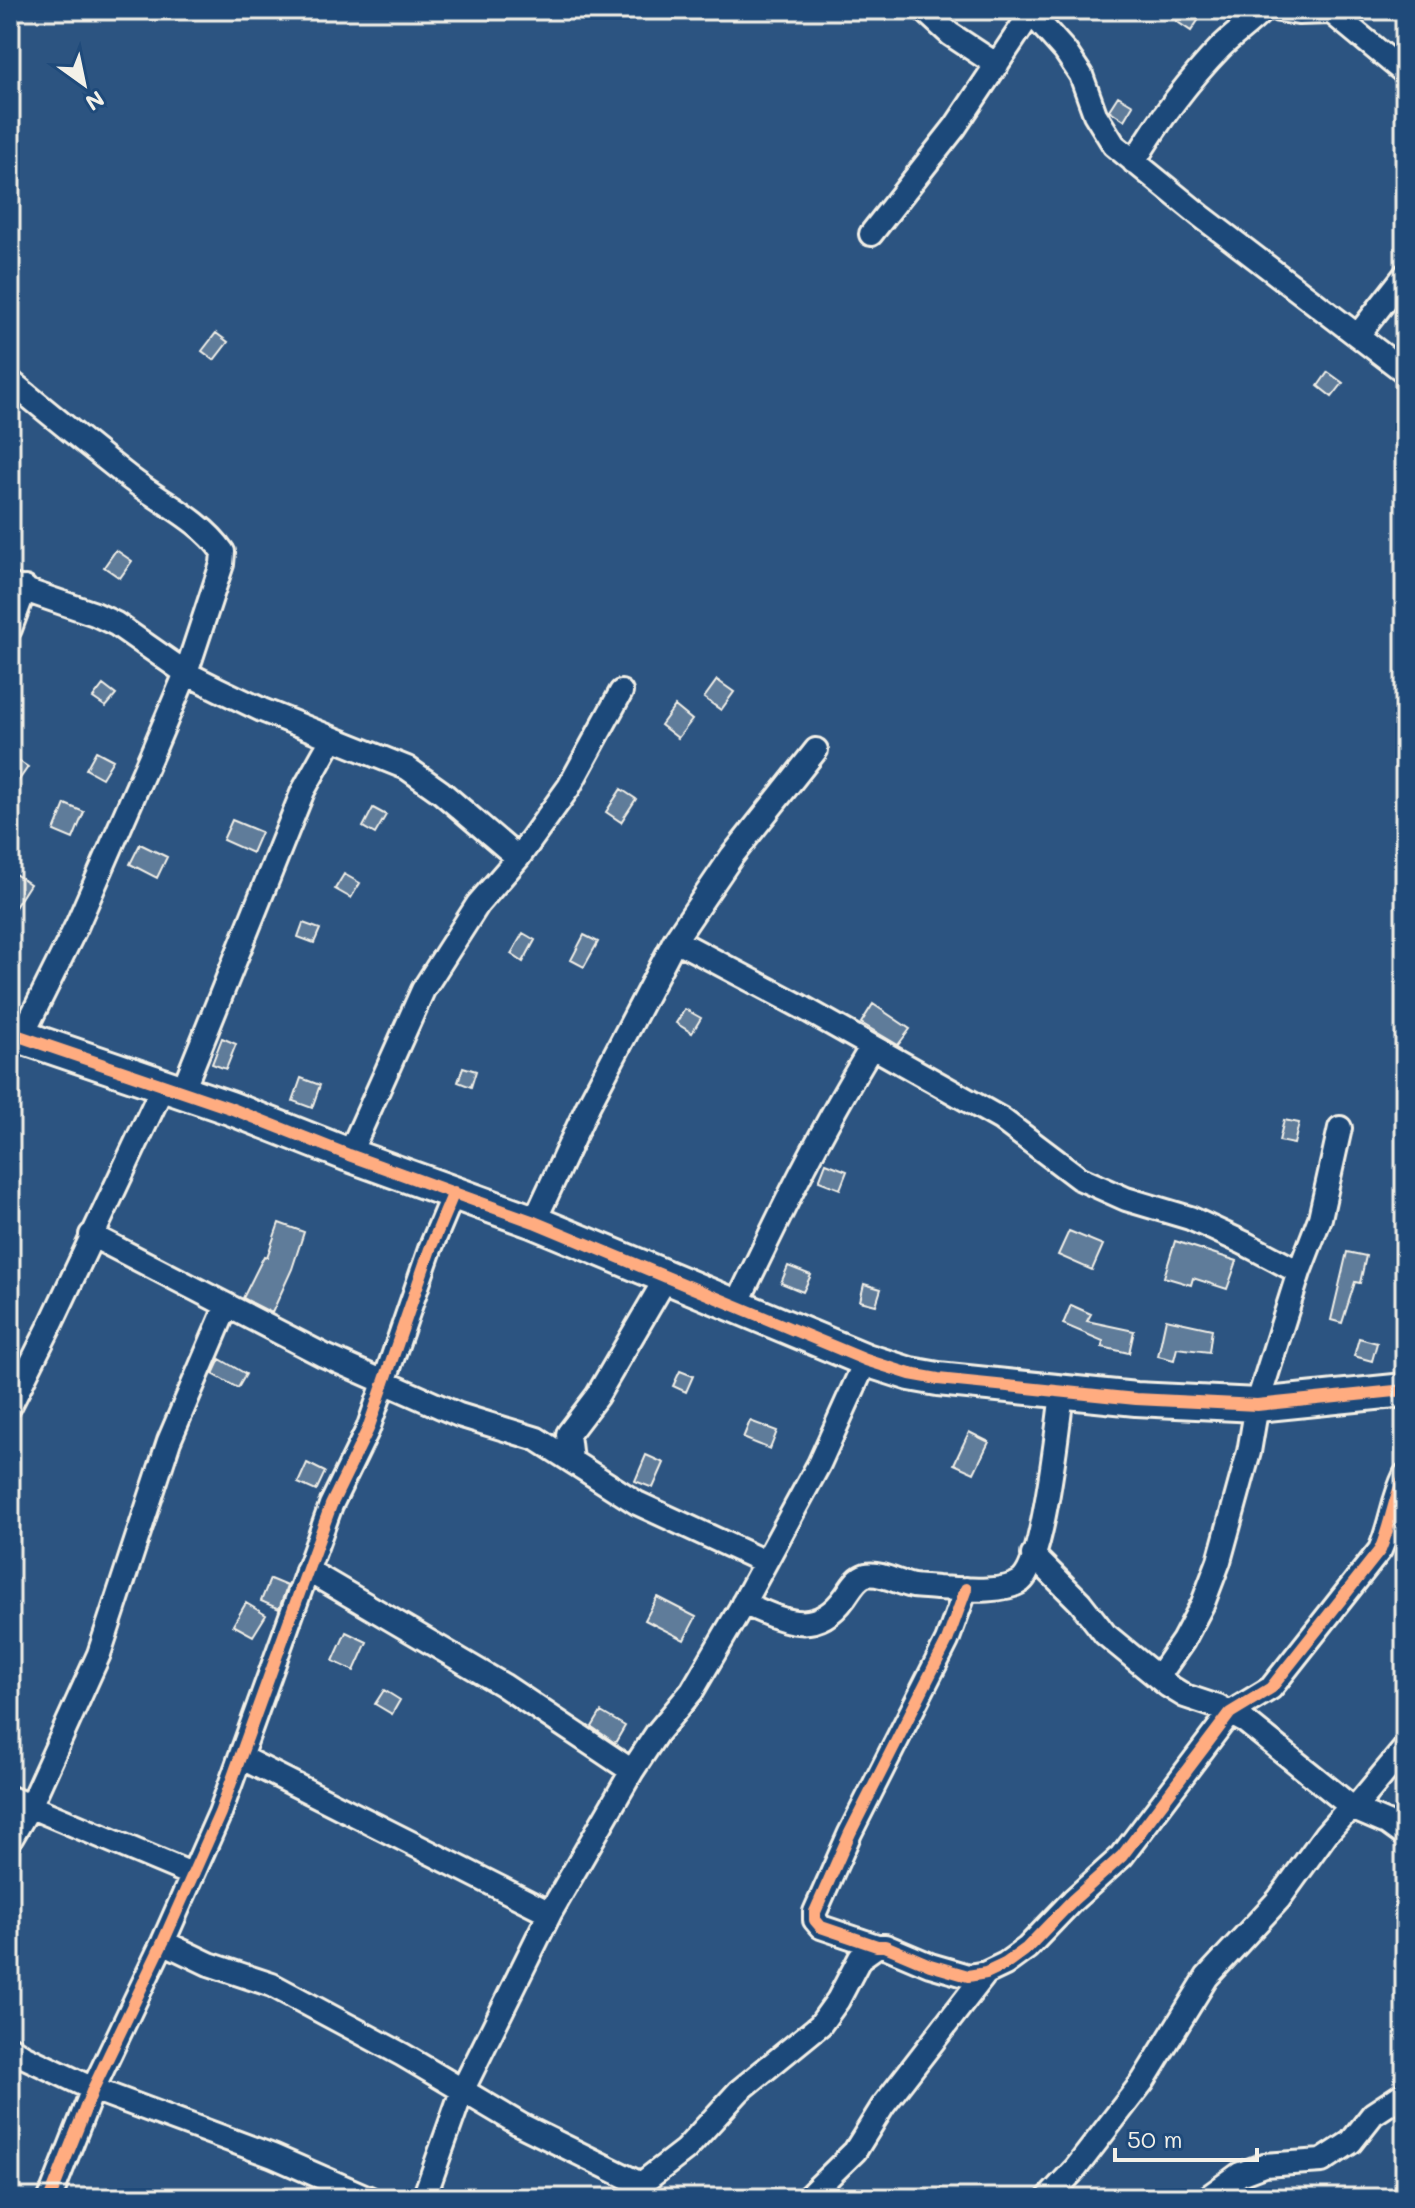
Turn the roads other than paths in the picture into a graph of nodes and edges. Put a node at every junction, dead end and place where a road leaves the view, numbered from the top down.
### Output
1 (924, 10) edge
2 (1263, 10) edge
3 (1279, 10) edge
4 (1032, 11) edge
5 (1342, 14) edge
6 (997, 65) junction
7 (1405, 73) edge
8 (1134, 162) junction
9 (871, 234) dead end
10 (1405, 275) edge
11 (1358, 335) junction
12 (1405, 372) edge
13 (10, 381) edge
14 (18, 587) edge
15 (10, 629) edge
16 (186, 673) junction
17 (621, 692) dead end
18 (332, 739) junction
19 (816, 750) dead end
20 (518, 858) junction
21 (675, 940) junction
22 (16, 1036) edge
23 (871, 1048) junction
24 (172, 1089) junction
25 (1340, 1128) dead end
26 (349, 1155) junction
27 (454, 1192) junction
28 (534, 1222) junction
29 (91, 1235) junction
30 (1299, 1272) junction
31 (666, 1278) junction
32 (227, 1305) junction
33 (736, 1306) junction
34 (866, 1360) junction
35 (384, 1381) junction
36 (1405, 1390) edge
37 (1062, 1393) junction
38 (1257, 1405) junction
39 (10, 1406) edge
40 (568, 1434) junction
41 (537, 1439) junction
42 (571, 1460) junction
43 (1405, 1475) edge
44 (1033, 1555) junction
45 (765, 1562) junction
46 (307, 1570) junction
47 (966, 1589) junction
48 (743, 1603) junction
49 (1158, 1677) junction
50 (1230, 1713) junction
51 (1405, 1748) edge
52 (240, 1757) junction
53 (632, 1771) junction
54 (20, 1802) edge
55 (1354, 1809) junction
56 (1405, 1836) edge
57 (10, 1840) edge
58 (191, 1874) junction
59 (550, 1913) junction
60 (163, 1942) junction
61 (877, 1946) junction
62 (986, 1973) junction
63 (10, 2047) edge
64 (93, 2089) junction
65 (462, 2091) junction
66 (1405, 2093) edge
67 (671, 2160) junction
68 (611, 2170) junction
69 (636, 2191) edge
70 (50, 2198) edge
71 (369, 2198) edge
72 (424, 2198) edge
73 (807, 2198) edge
74 (1048, 2198) edge
75 (1207, 2198) edge

1 - 6 street
2 - 8 street
3 - 5 street
4 - 6 street
4 - 8 street
5 - 7 street
6 - 9 street
8 - 11 street
10 - 11 street
11 - 12 street
13 - 16 street
14 - 15 street
14 - 16 street
16 - 18 street
16 - 22 street
17 - 20 street
18 - 20 street
18 - 24 street
19 - 21 street
20 - 26 street
21 - 23 street
21 - 28 street
22 - 24 street
23 - 30 street
23 - 33 street
24 - 26 street
24 - 29 street
25 - 30 street
26 - 27 street
27 - 28 street
27 - 35 street
28 - 31 street
29 - 32 street
29 - 39 street
30 - 38 street
31 - 33 street
31 - 40 street
32 - 35 street
32 - 54 street
33 - 34 street
34 - 37 street
34 - 45 street
35 - 41 street
35 - 46 street
36 - 38 street
37 - 38 street
37 - 44 street
38 - 49 street
40 - 41 street
40 - 42 street
41 - 42 street
42 - 45 street
43 - 50 street
44 - 47 street
44 - 49 street
45 - 48 street
46 - 52 street
46 - 53 street
47 - 48 street
47 - 61 street
48 - 53 street
49 - 50 street
50 - 55 street
50 - 62 street
51 - 55 street
52 - 58 street
52 - 59 street
53 - 59 street
54 - 57 street
54 - 58 street
55 - 56 street
55 - 74 street
58 - 60 street
59 - 65 street
60 - 64 street
60 - 65 street
61 - 62 street
61 - 67 street
62 - 73 street
63 - 64 street
64 - 70 street
64 - 71 street
65 - 68 street
65 - 72 street
66 - 75 street
67 - 68 street
67 - 69 street
68 - 69 street

